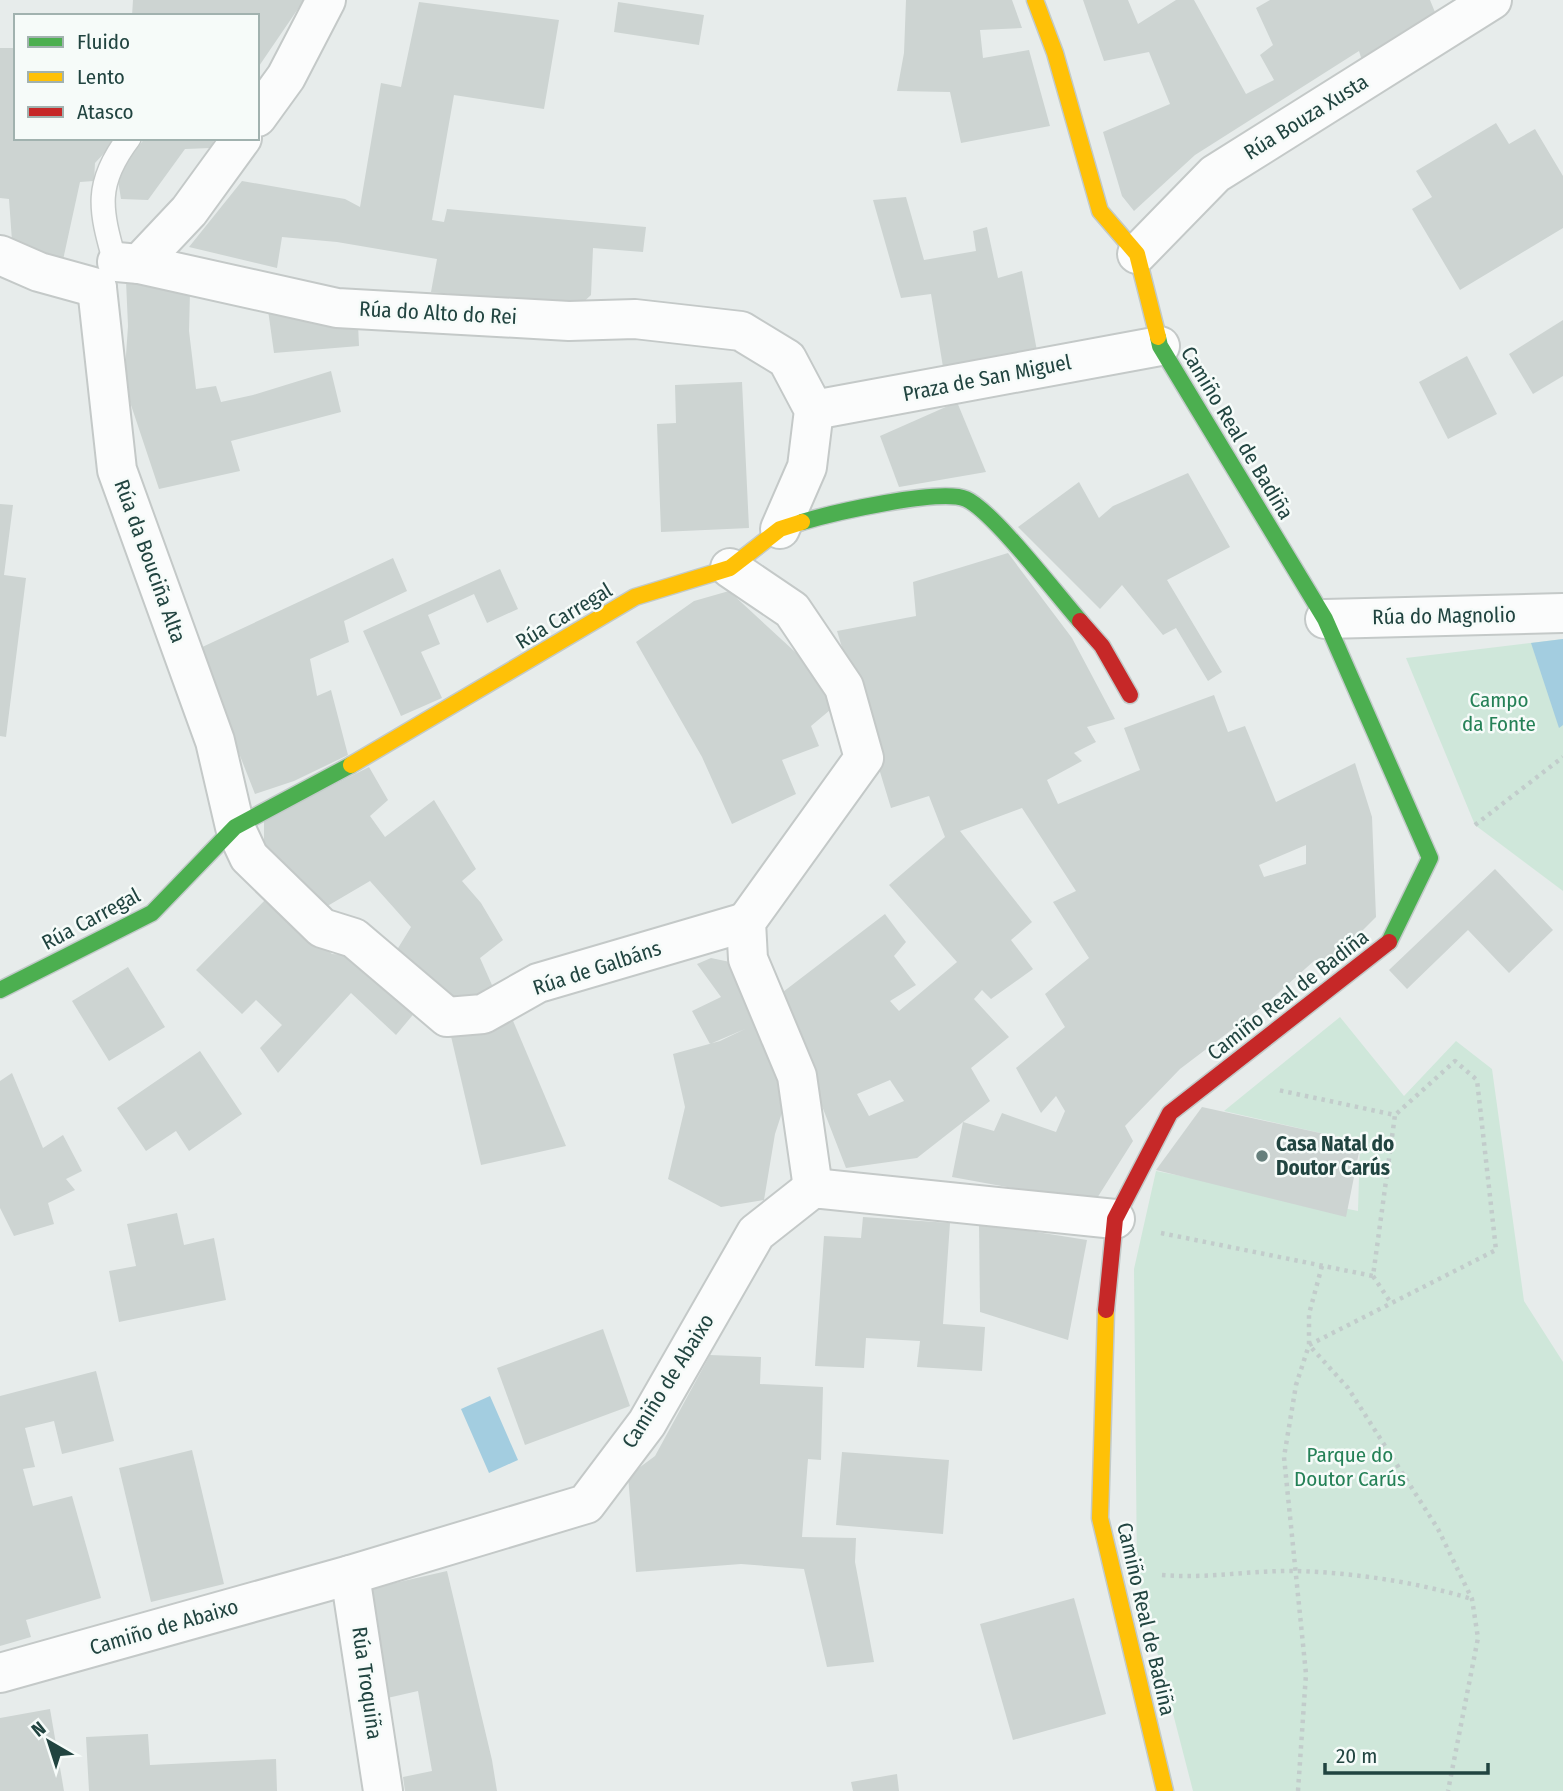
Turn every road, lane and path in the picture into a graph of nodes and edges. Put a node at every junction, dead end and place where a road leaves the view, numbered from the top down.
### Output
1 (326, 0) edge
2 (1035, 0) edge
3 (1492, 0) edge
4 (259, 114) edge
5 (128, 140) edge
6 (241, 140) edge
7 (1137, 254) junction
8 (0, 255) edge
9 (117, 271) junction
10 (1160, 346) junction
11 (814, 410) junction
12 (780, 529) junction
13 (730, 568) junction
14 (1563, 613) edge
15 (1325, 619) junction
16 (1130, 695) dead end
17 (1563, 757) edge
18 (1475, 825) dead end
19 (235, 827) junction
20 (746, 922) junction
21 (0, 990) edge
22 (1273, 1088) dead end
23 (1395, 1115) junction
24 (813, 1188) junction
25 (1115, 1219) junction
26 (1156, 1232) dead end
27 (1322, 1266) junction
28 (1373, 1276) junction
29 (1391, 1303) junction
30 (1309, 1345) junction
31 (1296, 1571) junction
32 (1150, 1574) dead end
33 (350, 1575) junction
34 (1472, 1599) junction
35 (0, 1673) edge
36 (383, 1791) edge
37 (1165, 1791) edge
38 (1298, 1791) edge
39 (1448, 1791) edge

1 - 4 street
2 - 7 street, Camiño Real de Badiña
3 - 7 street, Rúa Bouza Xusta
5 - 9 lane
6 - 9 street
7 - 10 street, Camiño Real de Badiña
8 - 9 street, Rúa do Alto do Rei
9 - 11 street, Rúa do Alto do Rei
9 - 19 street, Rúa da Bouciña Alta
10 - 11 street, Praza de San Miguel
10 - 15 street, Camiño Real de Badiña
11 - 12 street
12 - 13 street, Rúa Carregal
12 - 16 street, Rúa Carregal
13 - 19 street, Rúa Carregal
13 - 20 street
14 - 15 street, Rúa do Magnolio
15 - 25 street, Camiño Real de Badiña
17 - 18 path
19 - 20 street, Rúa de Galbáns
19 - 21 street, Rúa Carregal
20 - 24 street
22 - 23 path
23 - 28 path
23 - 29 path
24 - 25 street
24 - 33 street, Camiño de Abaixo
25 - 37 street, Camiño Real de Badiña
26 - 27 path
27 - 28 path
27 - 30 path
28 - 29 path
29 - 30 path
30 - 31 path
30 - 34 path
31 - 32 path
31 - 34 path
31 - 38 path
33 - 35 street, Camiño de Abaixo
33 - 36 street, Rúa Troquiña
34 - 39 path

